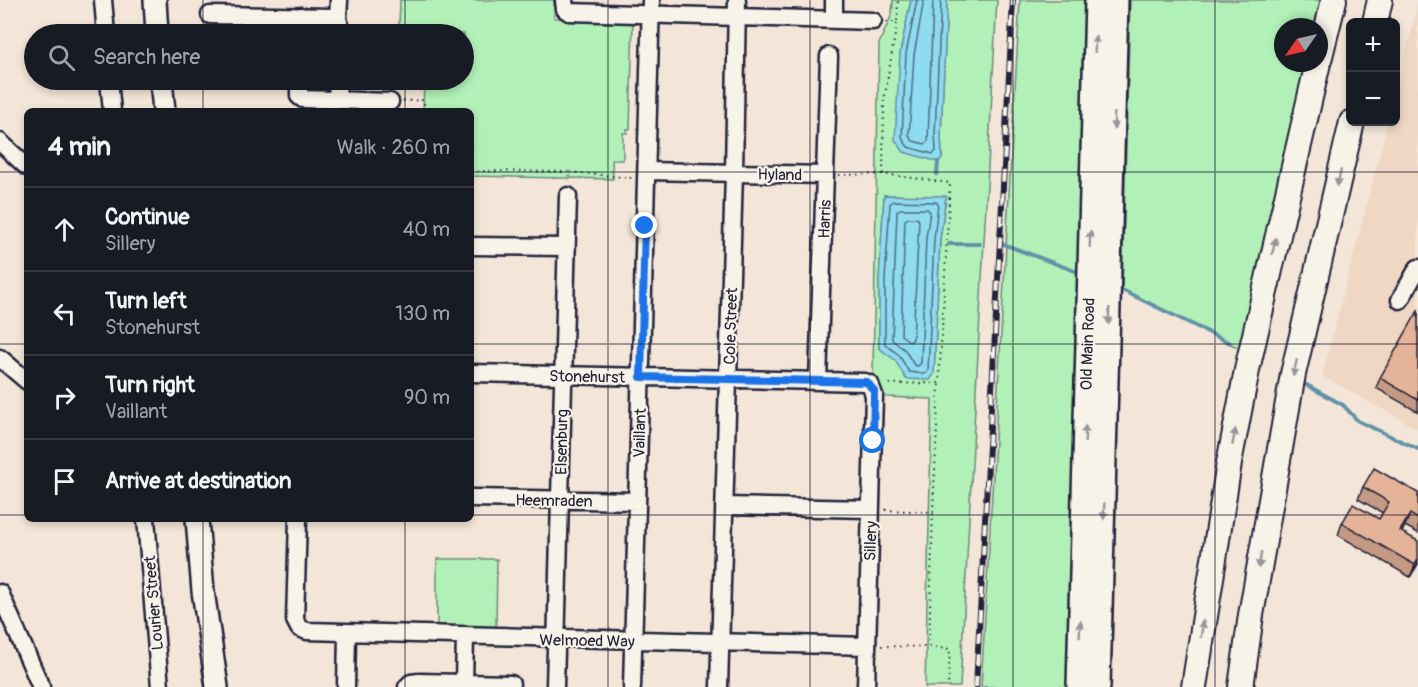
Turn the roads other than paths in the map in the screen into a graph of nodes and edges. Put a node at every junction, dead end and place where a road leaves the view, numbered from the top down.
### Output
1 (103, 0) edge
2 (154, 0) edge
3 (339, 0) edge
4 (564, 0) edge
5 (834, 0) edge
6 (1096, 0) edge
7 (1117, 0) edge
8 (1334, 0) edge
9 (1380, 0) edge
10 (650, 7) edge
11 (737, 8) edge
12 (210, 15) dead end
13 (301, 16) junction
14 (1376, 18) edge
15 (834, 19) junction
16 (873, 21) road end
17 (105, 24) edge
18 (156, 24) edge
19 (301, 24) edge
20 (336, 24) edge
21 (338, 24) edge
22 (1328, 25) edge
23 (829, 56) dead end
24 (1317, 72) edge
25 (111, 90) edge
26 (162, 90) edge
27 (299, 90) edge
28 (338, 90) edge
29 (337, 100) junction
30 (390, 102) road end
31 (310, 105) edge
32 (112, 108) edge
33 (164, 108) edge
34 (1351, 126) edge
35 (0, 142) edge
36 (24, 164) edge
37 (734, 173) junction
38 (647, 175) junction
39 (825, 175) junction
40 (568, 196) road end
41 (474, 246) edge
42 (566, 247) junction
43 (1418, 268) edge
44 (1400, 300) dead end
45 (0, 358) edge
46 (474, 373) edge
47 (563, 375) junction
48 (641, 377) junction
49 (24, 378) edge
50 (728, 379) junction
51 (818, 381) junction
52 (872, 389) joint
53 (474, 498) edge
54 (560, 500) junction
55 (638, 501) junction
56 (724, 506) junction
57 (870, 509) junction
58 (146, 522) edge
59 (197, 522) edge
60 (298, 522) edge
61 (203, 591) junction
62 (0, 593) edge
63 (347, 634) junction
64 (465, 637) junction
65 (556, 639) junction
66 (633, 640) junction
67 (720, 643) junction
68 (867, 646) junction
69 (464, 683) junction
70 (511, 684) dead end
71 (41, 687) edge
72 (160, 687) edge
73 (205, 687) edge
74 (217, 687) edge
75 (346, 687) edge
76 (407, 687) edge
77 (555, 687) edge
78 (632, 687) edge
79 (719, 687) edge
80 (866, 687) edge
81 (1078, 687) edge
82 (1099, 687) edge
83 (1194, 687) edge
84 (1242, 687) edge

1 - 17 street
2 - 18 main road
3 - 21 street
4 - 10 street
5 - 15 street
81 -> 6 main road, Old Main Road
7 -> 82 main road, Old Main Road
8 - 22 highway
9 - 14 highway
10 - 11 street
10 - 38 street, Vaillant
11 - 15 street
11 - 37 street, Cole Street
12 - 13 street
13 - 19 street
13 - 20 street
15 - 16 street
23 - 39 street, Harris
83 -> 24 highway
25 - 32 street
26 - 33 main road
27 - 31 street
28 - 29 street
29 - 30 street
29 - 31 street
34 -> 84 highway
35 - 36 street
37 - 38 street, Hyland
37 - 39 street, Hyland
37 - 50 street, Cole Street
38 - 48 street, Vaillant
39 - 51 street, Harris
40 - 42 street, Elsenburg
41 - 42 street
42 - 47 street, Elsenburg
43 - 44 street
45 - 49 street
46 - 47 street, Stonehurst
47 - 48 street, Stonehurst
47 - 54 street, Elsenburg
48 - 50 street, Stonehurst
48 - 55 street, Vaillant
50 - 51 street, Stonehurst
50 - 56 street, Cole Street
51 - 52 street, Stonehurst
52 - 57 street, Sillery
53 - 54 street, Heemraden
54 - 55 street, Heemraden
54 - 65 street, Elsenburg
55 - 66 street, Vaillant
56 - 57 street
56 - 67 street, Cole Street
57 - 68 street, Sillery
58 - 72 street, Lourier Street
59 - 61 main road
60 - 63 street, Welmoed Way
61 - 73 main road
61 - 74 main road
62 - 71 street
63 - 64 street, Welmoed Way
63 - 75 street
64 - 65 street, Welmoed Way
64 - 69 street
65 - 66 street, Welmoed Way
65 - 77 street, Elsenburg
66 - 67 street, Welmoed Way
66 - 78 street, Vaillant
67 - 68 street, Welmoed Way
67 - 79 street, Cole Street
68 - 80 street, Sillery
69 - 70 street
69 - 76 street

